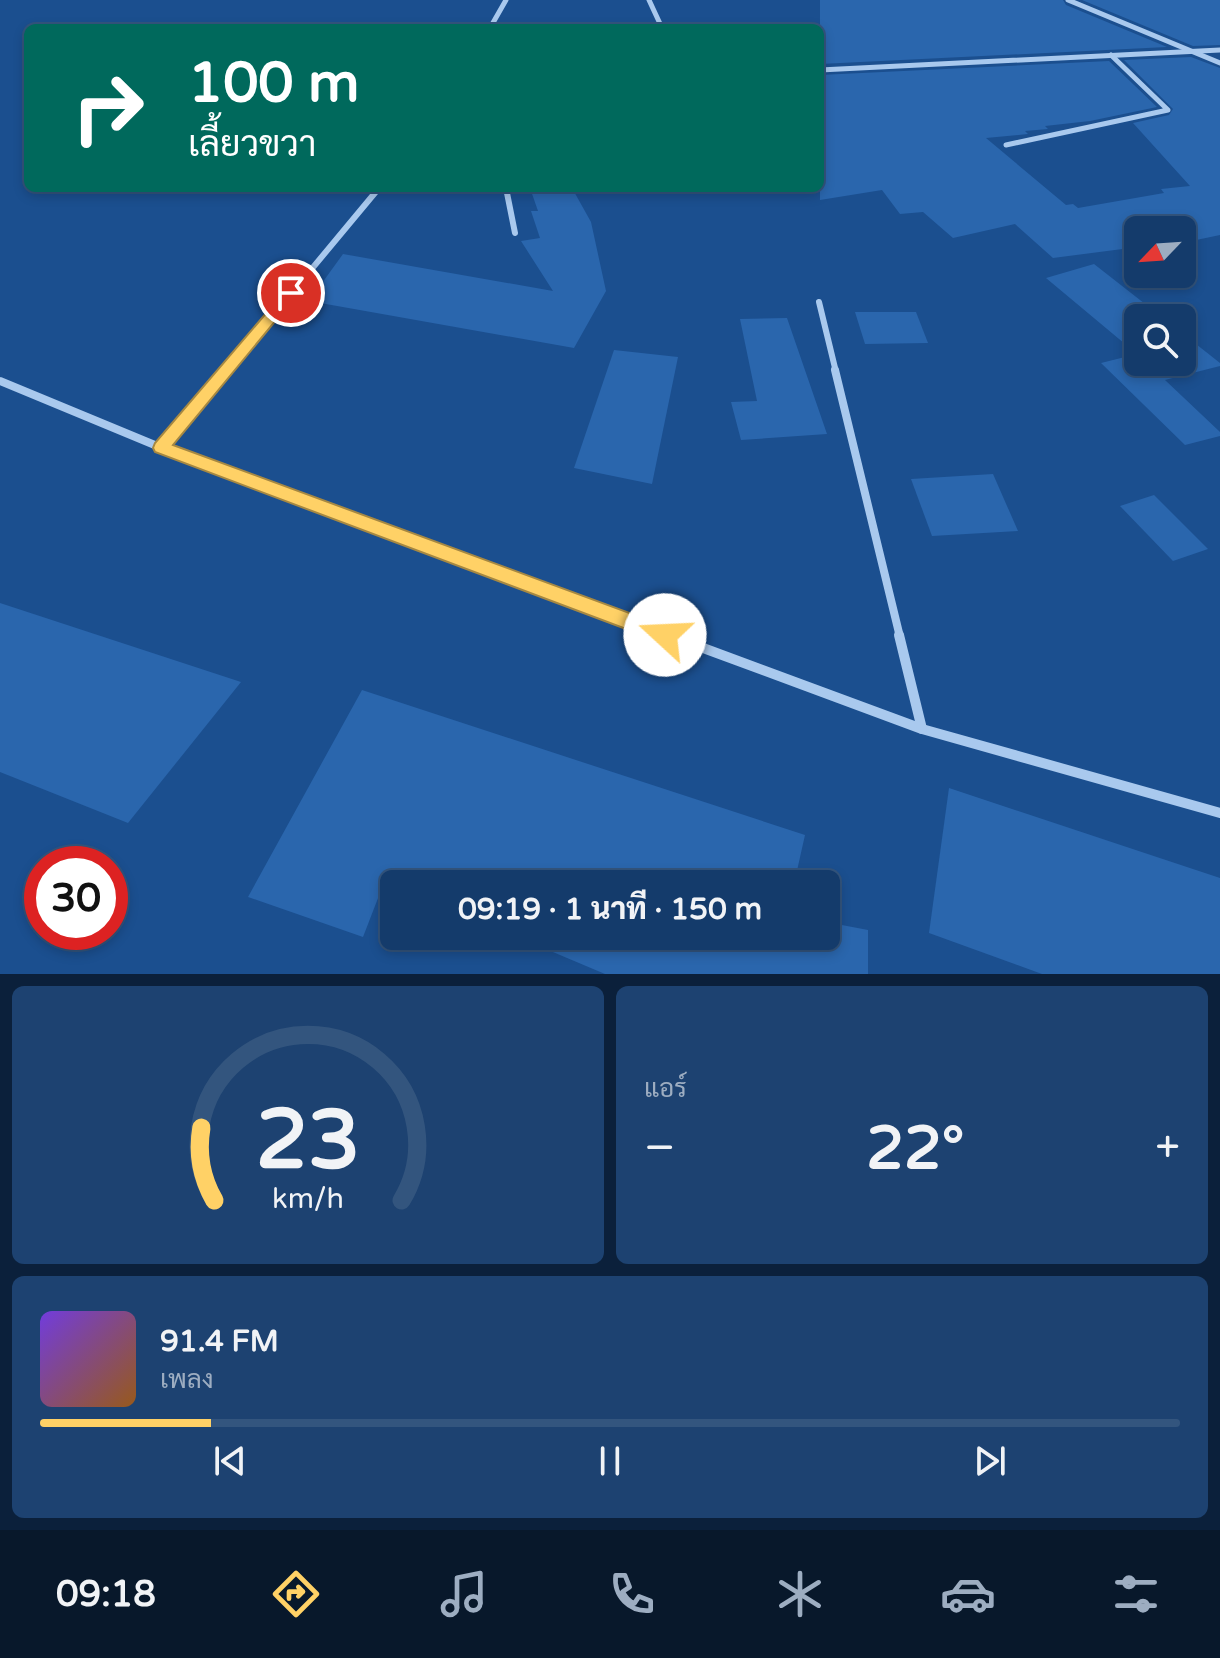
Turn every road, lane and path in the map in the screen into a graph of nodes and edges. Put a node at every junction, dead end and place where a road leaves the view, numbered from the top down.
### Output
1 (506, 0) edge
2 (649, 0) edge
3 (1068, 0) edge
4 (492, 24) edge
5 (660, 24) edge
6 (1220, 50) edge
7 (1195, 51) junction
8 (1111, 55) junction
9 (1220, 63) edge
10 (824, 70) edge
11 (1006, 145) dead end
12 (376, 192) edge
13 (507, 192) edge
14 (515, 233) dead end
15 (819, 302) dead end
16 (0, 381) edge
17 (162, 448) junction
18 (922, 729) junction
19 (1220, 813) edge

1 - 4 street
2 - 5 street
3 - 7 street
6 - 7 street
7 - 8 street
7 - 9 street
8 - 10 street
8 - 11 street
12 - 17 street
13 - 14 street
15 - 18 street
16 - 17 street
17 - 18 street
18 - 19 street

